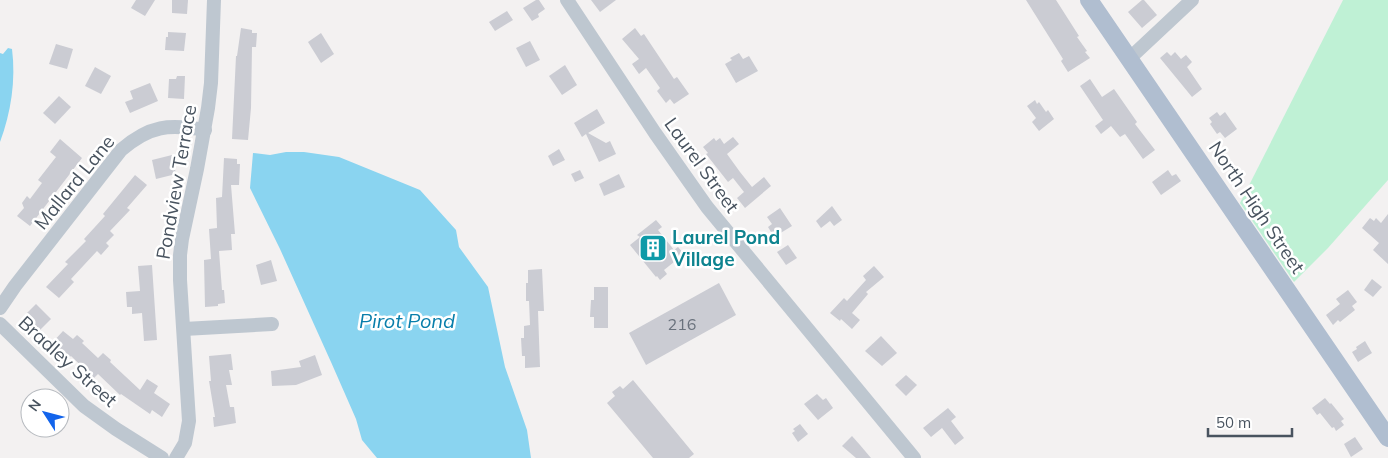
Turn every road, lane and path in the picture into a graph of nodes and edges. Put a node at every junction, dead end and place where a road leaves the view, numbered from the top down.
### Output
1 (214, 0) edge
2 (567, 0) edge
3 (1090, 0) edge
4 (1192, 0) edge
5 (1130, 58) junction
6 (205, 130) junction
7 (0, 308) edge
8 (0, 324) edge
9 (272, 324) dead end
10 (184, 329) junction
11 (1388, 438) edge
12 (162, 458) edge
13 (176, 458) edge
14 (914, 458) edge

1 - 6 street, Pondview Terrace
2 - 14 street, Laurel Street
3 - 5 main road, North High Street
4 - 5 street
5 - 11 main road, North High Street
6 - 7 street, Mallard Lane
6 - 10 street, Pondview Terrace
8 - 12 street, Bradley Street
9 - 10 street
10 - 13 street, Pondview Terrace

